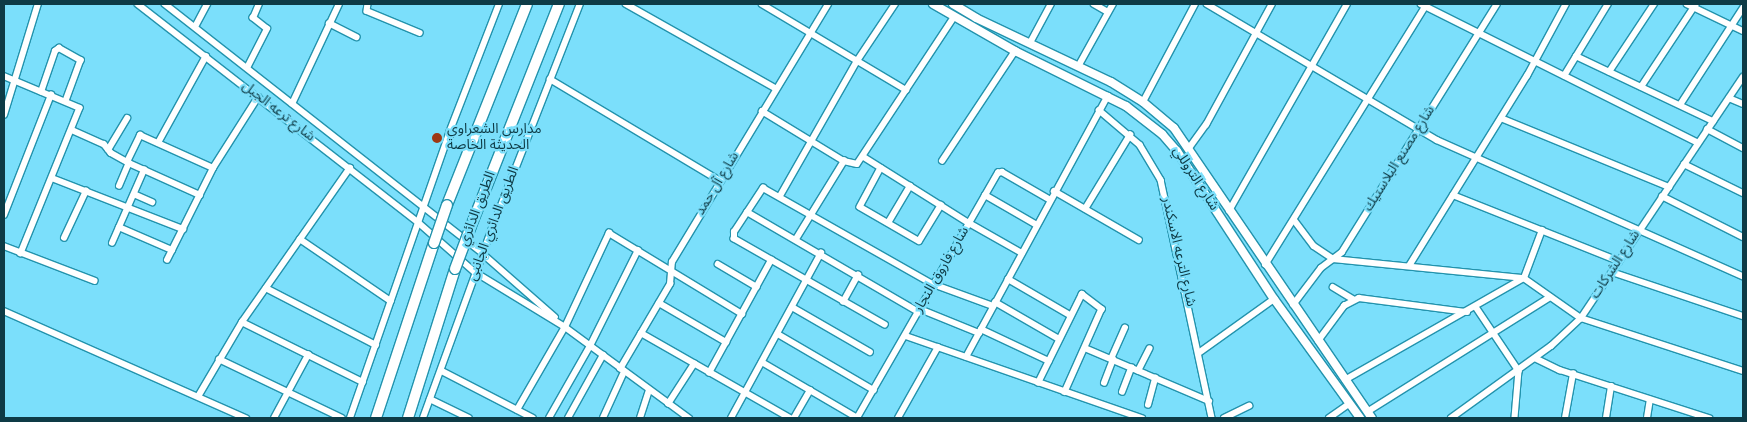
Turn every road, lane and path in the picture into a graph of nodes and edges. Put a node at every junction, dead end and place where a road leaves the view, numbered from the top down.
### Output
1 (38, 4) edge
2 (138, 4) edge
3 (165, 4) edge
4 (207, 4) edge
5 (258, 4) edge
6 (339, 4) edge
7 (368, 4) edge
8 (499, 4) edge
9 (527, 4) edge
10 (559, 4) edge
11 (580, 4) edge
12 (626, 4) edge
13 (762, 4) edge
14 (828, 4) edge
15 (895, 4) edge
16 (933, 4) edge
17 (953, 4) edge
18 (1051, 4) edge
19 (1094, 4) edge
20 (1113, 4) edge
21 (1195, 4) edge
22 (1207, 4) edge
23 (1272, 4) edge
24 (1347, 4) edge
25 (1497, 4) edge
26 (1566, 4) edge
27 (1608, 4) edge
28 (1654, 4) edge
29 (1687, 4) edge
30 (1425, 5) edge
31 (1695, 5) edge
32 (173, 6) edge
33 (1743, 8) edge
34 (1108, 12) junction
35 (954, 17) junction
36 (329, 23) junction
37 (1731, 25) junction
38 (195, 27) junction
39 (811, 31) junction
40 (1743, 31) edge
41 (420, 33) dead end
42 (1256, 33) junction
43 (1478, 34) junction
44 (357, 36) dead end
45 (1030, 44) junction
46 (1015, 51) junction
47 (1053, 53) junction
48 (206, 56) junction
49 (1576, 56) junction
50 (857, 61) junction
51 (1534, 62) junction
52 (1079, 65) junction
53 (1312, 65) junction
54 (1045, 66) junction
55 (247, 68) junction
56 (1609, 72) junction
57 (4, 76) edge
58 (1564, 76) junction
59 (1743, 77) edge
60 (550, 79) junction
61 (15, 81) junction
62 (1641, 87) junction
63 (775, 88) junction
64 (906, 90) junction
65 (41, 92) junction
66 (51, 96) junction
67 (1108, 96) junction
68 (258, 97) junction
69 (1368, 98) junction
70 (1729, 98) junction
71 (66, 101) junction
72 (1143, 102) junction
73 (292, 104) junction
74 (1743, 104) edge
75 (1680, 105) junction
76 (1099, 110) junction
77 (762, 111) junction
78 (4, 115) edge
79 (127, 118) dead end
80 (1501, 118) junction
81 (1713, 121) junction
82 (1419, 129) junction
83 (1707, 129) junction
84 (72, 130) junction
85 (1130, 135) junction
86 (812, 141) junction
87 (158, 143) junction
88 (1698, 143) junction
89 (1189, 148) junction
90 (1743, 148) edge
91 (108, 150) junction
92 (864, 157) junction
93 (1477, 157) junction
94 (844, 161) junction
95 (942, 161) dead end
96 (128, 163) junction
97 (1684, 164) junction
98 (213, 168) junction
99 (350, 168) junction
100 (881, 168) junction
101 (144, 170) junction
102 (52, 178) junction
103 (720, 180) junction
104 (119, 186) dead end
105 (910, 186) junction
106 (1669, 187) junction
107 (86, 191) junction
108 (1054, 191) junction
109 (1743, 193) edge
110 (134, 194) junction
111 (200, 195) junction
112 (1453, 195) junction
113 (780, 196) junction
114 (985, 196) junction
115 (1662, 196) junction
116 (1049, 200) junction
117 (152, 202) dead end
118 (940, 205) junction
119 (128, 207) junction
120 (1085, 209) junction
121 (423, 210) junction
122 (1229, 211) junction
123 (747, 212) junction
124 (812, 214) junction
125 (4, 215) edge
126 (1295, 221) junction
127 (418, 222) junction
128 (888, 223) junction
129 (969, 223) junction
130 (1037, 224) junction
131 (119, 227) junction
132 (183, 229) junction
133 (1542, 230) junction
134 (1640, 230) junction
135 (1743, 237) edge
136 (64, 238) dead end
137 (300, 239) junction
138 (796, 240) junction
139 (1139, 240) dead end
140 (112, 243) dead end
141 (4, 246) edge
142 (172, 250) junction
143 (638, 250) junction
144 (21, 253) junction
145 (482, 253) junction
146 (821, 253) junction
147 (1022, 253) junction
148 (1333, 259) junction
149 (166, 260) dead end
150 (771, 260) junction
151 (1620, 261) junction
152 (718, 264) dead end
153 (1265, 265) junction
154 (1409, 266) junction
155 (475, 272) junction
156 (670, 272) junction
157 (1612, 272) junction
158 (858, 275) junction
159 (1743, 276) edge
160 (1524, 278) junction
161 (1008, 279) junction
162 (807, 280) junction
163 (95, 281) dead end
164 (933, 284) junction
165 (757, 287) junction
166 (1333, 287) dead end
167 (266, 288) junction
168 (1550, 297) junction
169 (1274, 299) junction
170 (1352, 299) junction
171 (391, 301) junction
172 (843, 302) junction
173 (658, 303) junction
174 (994, 304) junction
175 (1293, 305) junction
176 (792, 307) junction
177 (1476, 307) junction
178 (919, 310) junction
179 (4, 311) edge
180 (1467, 312) junction
181 (742, 314) junction
182 (1070, 315) junction
183 (1743, 316) edge
184 (1582, 318) junction
185 (242, 322) junction
186 (885, 325) dead end
187 (566, 327) junction
188 (1125, 328) dead end
189 (980, 331) junction
190 (641, 333) junction
191 (1494, 333) junction
192 (778, 334) junction
193 (906, 336) junction
194 (1059, 339) junction
195 (1318, 341) junction
196 (726, 342) junction
197 (376, 345) junction
198 (590, 346) junction
199 (938, 347) junction
200 (1085, 348) junction
201 (1149, 349) dead end
202 (870, 352) dead end
203 (1200, 352) junction
204 (308, 354) junction
205 (603, 355) junction
206 (966, 356) junction
207 (1535, 358) junction
208 (220, 359) junction
209 (1112, 360) junction
210 (1048, 361) junction
211 (762, 362) junction
212 (694, 364) junction
213 (1131, 368) junction
214 (442, 371) junction
215 (622, 371) junction
216 (1138, 371) junction
217 (1519, 371) junction
218 (1743, 371) edge
219 (709, 372) junction
220 (1573, 374) junction
221 (1154, 378) junction
222 (1345, 380) junction
223 (363, 382) junction
224 (1038, 383) junction
225 (1104, 383) dead end
226 (1611, 386) junction
227 (649, 390) junction
228 (810, 390) junction
229 (874, 390) junction
230 (288, 392) junction
231 (1065, 392) junction
232 (1122, 392) dead end
233 (745, 393) junction
234 (198, 395) junction
235 (430, 399) junction
236 (1650, 400) junction
237 (1209, 401) junction
238 (668, 404) junction
239 (1349, 404) junction
240 (1148, 405) dead end
241 (1249, 406) dead end
242 (520, 414) edge
243 (1370, 415) edge
244 (1690, 415) edge
245 (246, 418) edge
246 (274, 418) edge
247 (342, 418) edge
248 (350, 418) edge
249 (376, 418) edge
250 (408, 418) edge
251 (423, 418) edge
252 (469, 418) edge
253 (533, 418) edge
254 (549, 418) edge
255 (568, 418) edge
256 (603, 418) edge
257 (640, 418) edge
258 (689, 418) edge
259 (731, 418) edge
260 (792, 418) edge
261 (858, 418) edge
262 (898, 418) edge
263 (1142, 418) edge
264 (1212, 418) edge
265 (1224, 418) edge
266 (1329, 418) edge
267 (1360, 418) edge
268 (1451, 418) edge
269 (1515, 418) edge
270 (1564, 418) edge
271 (1606, 418) edge
272 (1647, 418) edge
273 (1709, 418) edge

1 - 61 street
2 - 48 street, شارع ترعه الجبل
3 - 32 street, شارع ترعه الجبل
4 - 38 street
5 - 55 street
6 - 36 street
7 - 41 street
8 - 121 street
9 - 249 highway, bridge
10 - 250 highway, الطريق الدائري, bridge
11 - 60 street, الطريق الدائري الجانبى
12 - 63 street
13 - 39 street
14 - 39 street, شارع آل حمد
15 - 50 street
16 - 35 street, شارع التروللي
17 - 45 street, شارع التروللي
18 - 45 street
19 - 34 street
20 - 34 street
21 - 72 street
22 - 42 street
23 - 42 street
24 - 53 street
25 - 43 street, شارع مصنع البلاستيك
26 - 51 street
27 - 49 street
28 - 56 street
29 - 31 street
30 - 43 street
30 - 69 street
31 - 37 street
31 - 62 street
32 - 38 street, شارع ترعه الجبل
33 - 37 street
34 - 52 street
35 - 46 street, شارع التروللي
35 - 64 street
36 - 44 street
36 - 73 street
37 - 40 street
37 - 75 street
38 - 55 street, شارع ترعه الجبل
39 - 50 street
39 - 63 street, شارع آل حمد
42 - 53 street
42 - 89 street
43 - 51 street
43 - 82 street, شارع مصنع البلاستيك
45 - 47 street, شارع التروللي
46 - 54 street, شارع التروللي
46 - 95 street
47 - 52 street, شارع التروللي
47 - 54 street
48 - 68 street, شارع ترعه الجبل
48 - 87 street
49 - 56 street
49 - 58 street
50 - 64 street
50 - 86 street
51 - 58 street
51 - 80 street
52 - 72 street, شارع التروللي
53 - 69 street
53 - 122 street
54 - 67 street, شارع التروللي
55 - 73 street, شارع ترعه الجبل
56 - 62 street
57 - 61 street
58 - 88 street
59 - 70 street, شارع الشركات
60 - 103 street
60 - 145 street, الطريق الدائري الجانبى
61 - 65 street
61 - 78 street
62 - 75 street
63 - 77 street, شارع آل حمد
64 - 92 street
65 - 66 street
65 - 71 street
66 - 71 street
66 - 125 street
67 - 76 street
67 - 169 street, شارع التروللي
68 - 98 street
68 - 99 street, شارع ترعه الجبل
69 - 82 street
69 - 126 street
70 - 74 street
70 - 81 street, شارع الشركات
71 - 84 street
72 - 89 street, شارع التروللي
73 - 121 street, شارع ترعه الجبل
75 - 81 street
76 - 85 street, شارع الترعه الاسكندر
76 - 108 street
77 - 86 street
77 - 103 street, شارع آل حمد
79 - 91 street
80 - 93 street
80 - 106 street
81 - 83 street, شارع الشركات
82 - 93 street
82 - 148 street, شارع مصنع البلاستيك
83 - 88 street, شارع الشركات
83 - 90 street
84 - 91 street
84 - 102 street
85 - 120 street
85 - 203 street, شارع الترعه الاسكندر
86 - 94 street
86 - 113 street
87 - 96 street
87 - 98 street
88 - 97 street, شارع الشركات
89 - 122 street, شارع التروللي
91 - 96 street
92 - 94 street
92 - 100 street
93 - 112 street
93 - 134 street
94 - 124 street
96 - 101 street
96 - 104 street
97 - 106 street, شارع الشركات
97 - 109 street
98 - 111 street
99 - 127 street, شارع ترعه الجبل
99 - 137 street
100 - 105 street
100 - 128 street
101 - 110 street
101 - 111 street
102 - 107 street
102 - 144 street
103 - 156 street, شارع آل حمد
105 - 118 street
105 - 128 street
106 - 115 street, شارع الشركات
107 - 119 street
107 - 136 street
108 - 116 street
108 - 120 street
110 - 117 street
110 - 119 street
111 - 132 street
112 - 133 street
112 - 154 street
113 - 123 street
113 - 124 street
114 - 116 street, شارع فاروق النجار
114 - 129 street, شارع فاروق النجار
114 - 130 street
115 - 134 street, شارع الشركات
115 - 135 street
116 - 130 street
118 - 128 street
118 - 129 street
119 - 131 street
119 - 132 street
120 - 139 street
121 - 127 street
121 - 145 street, شارع ترعه الجبل
122 - 153 street, شارع التروللي
123 - 138 street
123 - 150 street
124 - 138 street
124 - 164 street
126 - 148 street
126 - 153 street
127 - 155 street, شارع ترعه الجبل
127 - 171 street
129 - 147 street
129 - 164 street, شارع فاروق النجار
130 - 147 street
131 - 140 street
131 - 142 street
132 - 142 street
133 - 151 street
133 - 160 street
134 - 151 street, شارع الشركات
134 - 159 street
137 - 167 street
137 - 171 street
138 - 146 street
141 - 144 street
142 - 149 street
143 - 156 street
143 - 187 street
143 - 198 street
144 - 163 street
145 - 155 street, الطريق الدائري الجانبى
145 - 187 street, شارع ترعه الجبل
146 - 158 street
146 - 162 street
147 - 161 street
148 - 154 street
148 - 175 street, شارع مصنع البلاستيك
150 - 162 street
150 - 165 street
151 - 157 street, شارع الشركات
152 - 165 street
153 - 175 street, شارع التروللي
154 - 160 street
155 - 187 street, شارع ترعه الجبل
155 - 214 street, الطريق الدائري الجانبى
156 - 173 street, شارع آل حمد
156 - 181 street
157 - 183 street
157 - 184 street, شارع الشركات
158 - 172 street
158 - 178 street
160 - 168 street
160 - 177 street
161 - 174 street
161 - 182 street
162 - 172 street
162 - 176 street
164 - 174 street
164 - 178 street, شارع فاروق النجار
165 - 181 street
166 - 170 street
167 - 185 street
167 - 197 street
168 - 184 street
168 - 191 street
169 - 203 street
169 - 239 street, شارع التروللي
170 - 180 street
170 - 195 street
171 - 197 street
172 - 186 street
173 - 190 street, شارع آل حمد
173 - 196 street
174 - 189 street
174 - 194 street
175 - 195 street, شارع التروللي
176 - 192 street
176 - 202 street
177 - 180 street
177 - 191 street
178 - 189 street
178 - 193 street, شارع فاروق النجار
179 - 234 street
180 - 222 street
181 - 196 street
182 - 194 street
182 - 200 street
184 - 207 street, شارع الشركات
184 - 218 street
185 - 204 street
185 - 208 street
187 - 198 street
187 - 242 street
188 - 209 street
189 - 206 street
189 - 210 street
190 - 212 street
190 - 215 street, شارع آل حمد
191 - 217 street
191 - 243 street
192 - 211 street
192 - 229 street
193 - 199 street
193 - 229 street, شارع فاروق النجار
194 - 210 street
195 - 222 street, شارع التروللي
196 - 219 street
197 - 223 street
198 - 205 street
198 - 254 street
199 - 206 street
199 - 262 street
200 - 209 street
200 - 231 street
201 - 216 street
203 - 237 street, شارع الترعه الاسكندر
204 - 223 street
204 - 230 street
205 - 215 street
205 - 255 street
206 - 224 street
207 - 217 street, شارع الشركات
207 - 220 street
208 - 230 street
208 - 234 street
209 - 213 street
209 - 225 street
210 - 224 street
211 - 228 street
211 - 233 street
212 - 219 street
212 - 238 street
213 - 216 street
213 - 232 street
214 - 235 street, الطريق الدائري الجانبى
214 - 242 street
215 - 227 street
215 - 256 street, شارع آل حمد
216 - 221 street
217 - 268 street, شارع الشركات
217 - 269 street
219 - 233 street
220 - 226 street
220 - 270 street
221 - 237 street
221 - 240 street
222 - 243 street, شارع التروللي
223 - 248 street
224 - 231 street
226 - 236 street
226 - 271 street
227 - 238 street
227 - 257 street
228 - 260 street
228 - 261 street
229 - 261 street, شارع فاروق النجار
230 - 246 street
230 - 247 street
231 - 263 street
233 - 259 street
233 - 260 street
234 - 245 street
235 - 251 street, الطريق الدائري الجانبى
235 - 252 street
236 - 244 street
236 - 272 street
237 - 264 street, شارع الترعه الاسكندر
238 - 258 street
239 - 266 street
239 - 267 street, شارع التروللي
241 - 265 street
242 - 253 street
244 - 273 street

